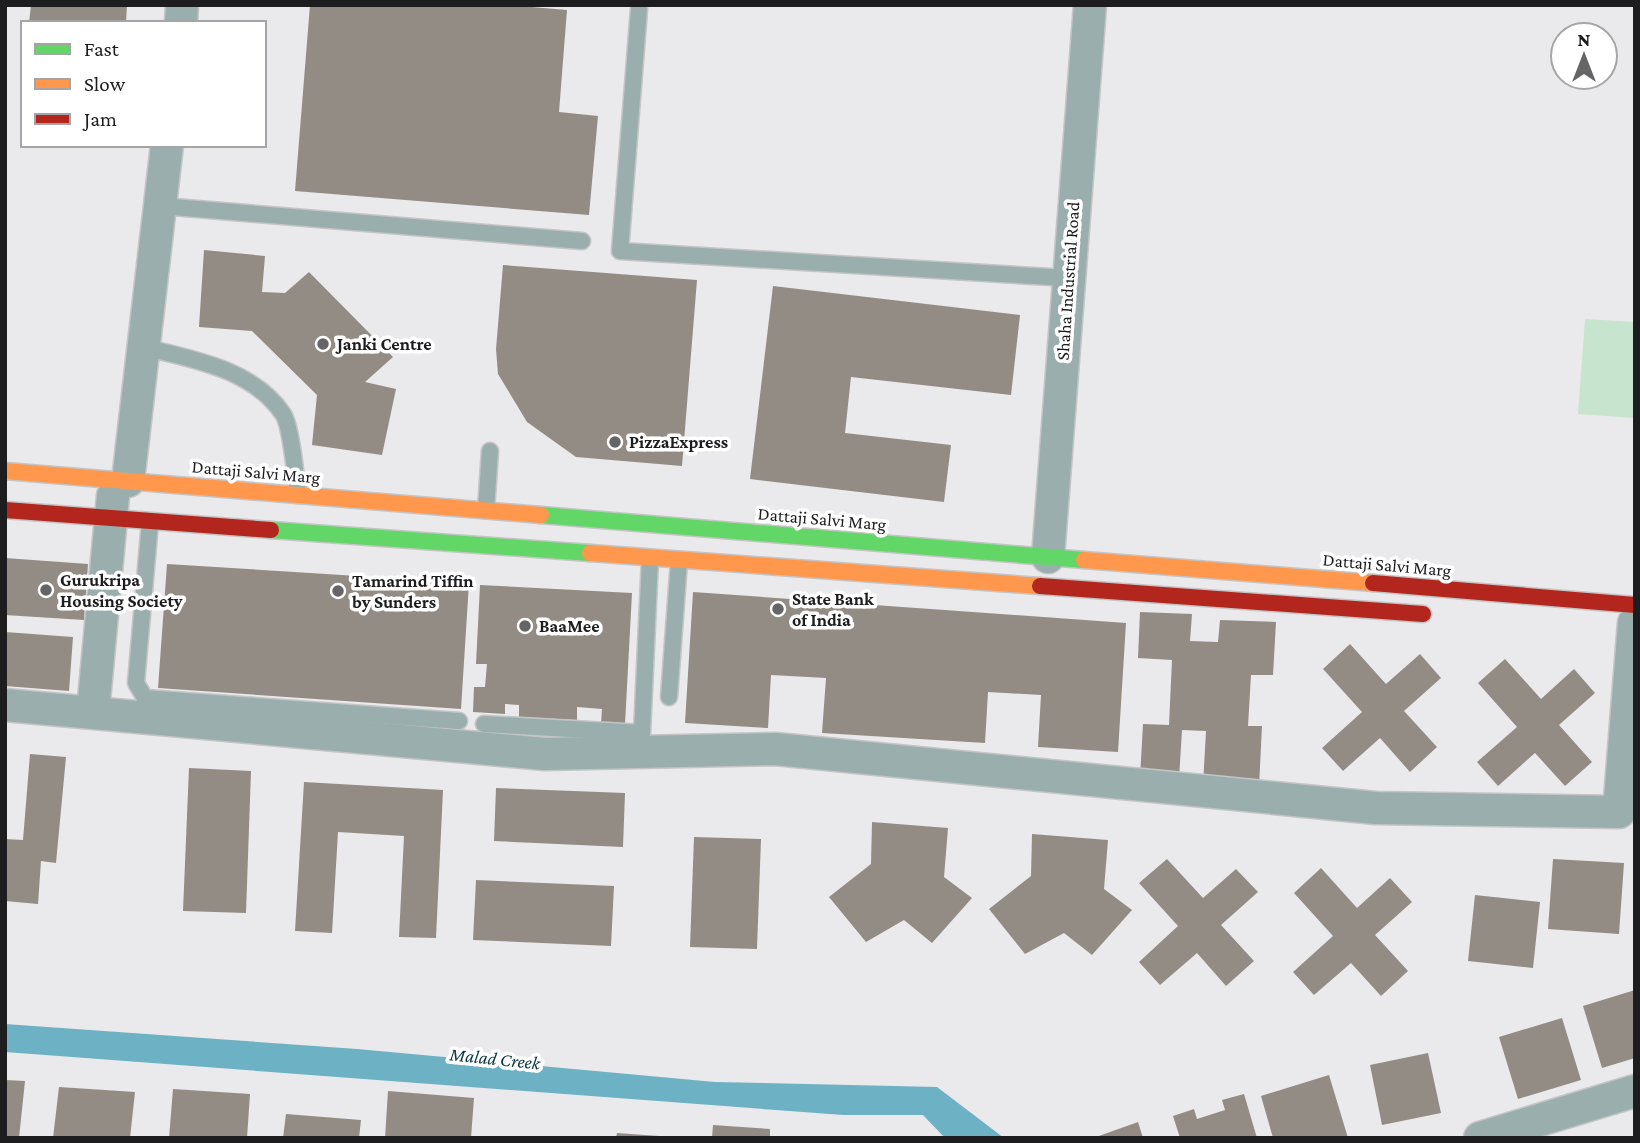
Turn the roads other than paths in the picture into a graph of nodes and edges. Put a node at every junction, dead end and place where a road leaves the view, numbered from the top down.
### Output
1 (1090, 5) edge
2 (639, 9) dead end
3 (167, 147) edge
4 (161, 206) junction
5 (582, 241) dead end
6 (1067, 278) junction
7 (143, 347) junction
8 (491, 451) dead end
9 (5, 471) edge
10 (121, 480) junction
11 (298, 495) junction
12 (5, 510) edge
13 (486, 510) junction
14 (111, 519) junction
15 (150, 522) junction
16 (1048, 557) junction
17 (650, 559) junction
18 (679, 561) junction
19 (1443, 615) dead end
20 (1631, 618) edge
21 (669, 697) dead end
22 (5, 705) edge
23 (93, 711) junction
24 (459, 721) dead end
25 (484, 724) dead end
26 (1627, 819) edge
27 (1635, 1091) edge
28 (1480, 1138) edge

1 - 6 street, Shaha Industrial Road
2 - 6 lane
3 - 4 street
4 - 5 lane
4 - 7 street
6 - 16 street, Shaha Industrial Road
7 - 10 street
7 - 11 lane
8 - 13 lane
9 - 10 street, Dattaji Salvi Marg
10 - 11 street, Dattaji Salvi Marg
10 - 14 street
11 - 13 street, Dattaji Salvi Marg
12 - 14 street
13 - 16 street, Dattaji Salvi Marg
14 - 15 street
14 - 23 street
15 - 17 street
15 - 24 lane
16 - 20 street, Dattaji Salvi Marg
17 - 18 street
17 - 25 lane
18 - 19 street
18 - 21 lane
20 - 26 street
22 - 23 street
23 - 26 street
27 - 28 street

